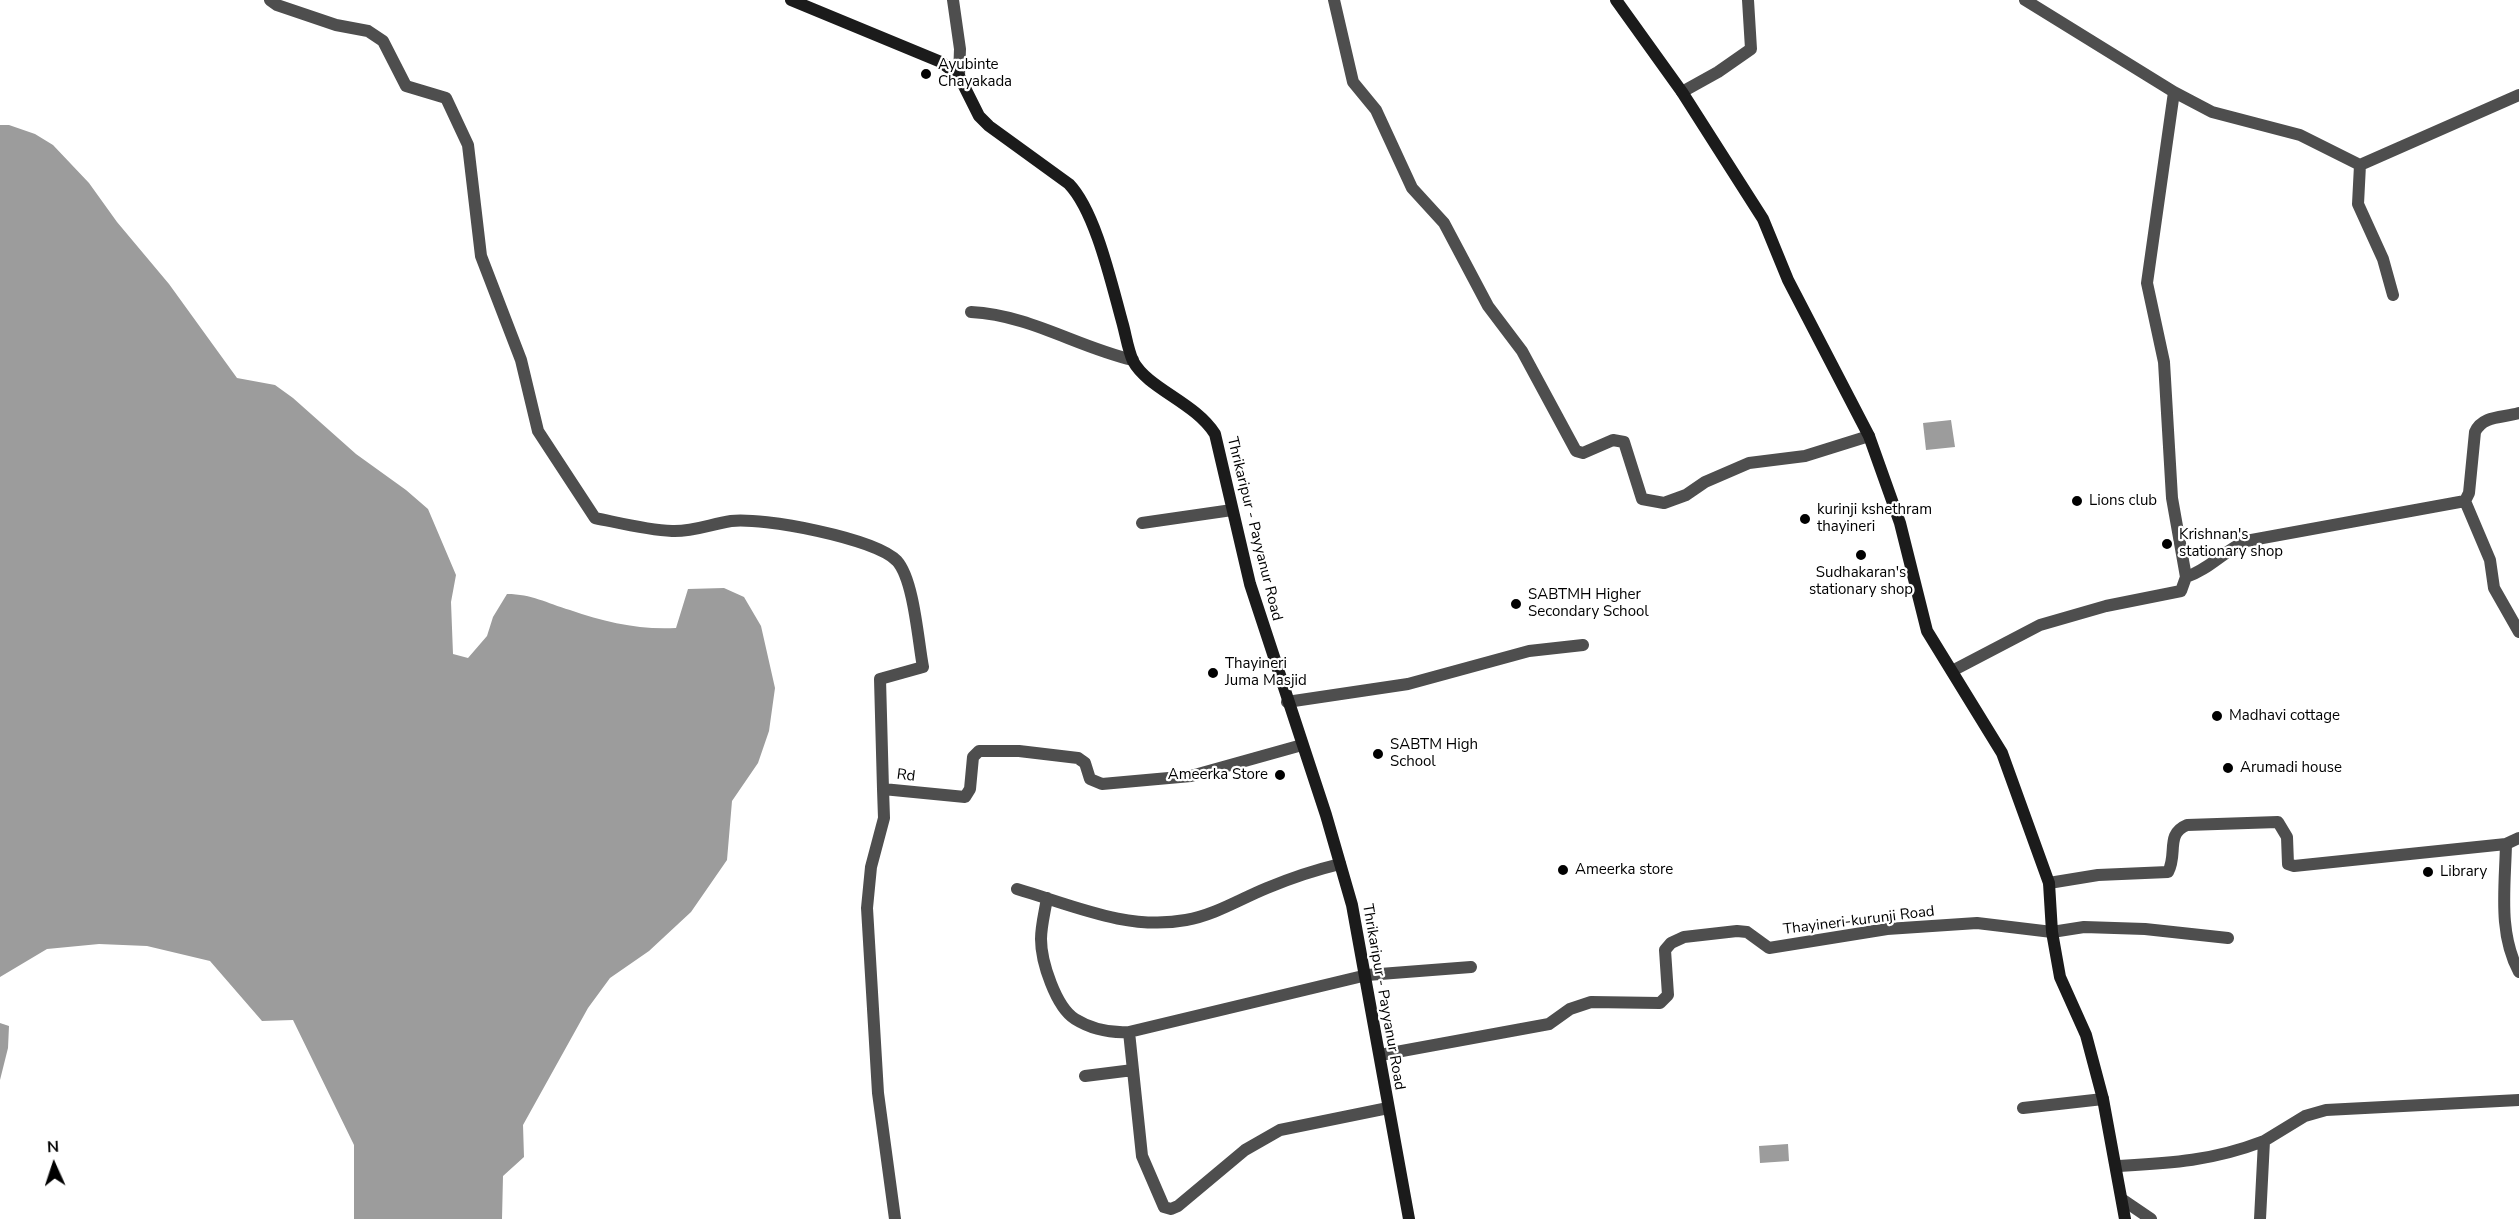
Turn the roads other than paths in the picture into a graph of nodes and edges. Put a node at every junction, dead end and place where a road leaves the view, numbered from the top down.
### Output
1 (270, 0) edge
2 (791, 0) edge
3 (953, 0) edge
4 (1334, 0) edge
5 (1616, 0) edge
6 (1748, 0) edge
7 (2025, 0) edge
8 (959, 76) junction
9 (1682, 92) junction
10 (2174, 92) junction
11 (2519, 95) edge
12 (2360, 165) junction
13 (2393, 296) dead end
14 (971, 312) dead end
15 (1133, 360) junction
16 (2519, 413) edge
17 (1869, 436) junction
18 (2465, 501) junction
19 (1232, 510) junction
20 (1142, 523) dead end
21 (2186, 577) junction
22 (2519, 632) edge
23 (1583, 645) dead end
24 (1952, 671) junction
25 (1287, 702) junction
26 (1302, 745) junction
27 (883, 789) junction
28 (2519, 838) edge
29 (2506, 844) junction
30 (1340, 864) junction
31 (2049, 883) junction
32 (1017, 889) dead end
33 (1047, 898) junction
34 (2052, 932) junction
35 (2228, 938) dead end
36 (1471, 967) dead end
37 (2519, 972) edge
38 (1366, 975) junction
39 (1129, 1032) junction
40 (1380, 1055) junction
41 (1133, 1070) junction
42 (1085, 1076) dead end
43 (2103, 1099) junction
44 (2519, 1100) edge
45 (1388, 1108) junction
46 (2023, 1108) dead end
47 (2264, 1141) junction
48 (2117, 1166) junction
49 (2123, 1200) junction
50 (896, 1219) edge
51 (1409, 1219) edge
52 (2125, 1219) edge
53 (2151, 1219) edge
54 (2260, 1219) edge

1 - 27 street
2 - 8 main road
3 - 8 street
4 - 17 street
5 - 9 main road
6 - 9 street
7 - 10 street
8 - 15 main road, Thrikaripur - Payyanur Road
9 - 17 main road
10 - 12 street
10 - 21 street
11 - 12 street
12 - 13 street
14 - 15 street
15 - 19 main road, Thrikaripur - Payyanur Road
16 - 18 street
17 - 24 main road
18 - 21 street
18 - 22 street
19 - 20 street
19 - 25 main road, Thrikaripur - Payyanur Road
21 - 24 street
23 - 25 street
24 - 31 main road
25 - 26 main road, Thrikaripur - Payyanur Road
26 - 27 street, Rd
26 - 30 main road, Thrikaripur - Payyanur Road
27 - 50 street, Rd
28 - 29 street
29 - 31 street
29 - 37 street
30 - 33 street
30 - 38 main road, Thrikaripur - Payyanur Road
31 - 34 main road
32 - 33 street
33 - 39 street
34 - 35 street
34 - 40 street, Thayineri-kurunji Road
34 - 43 main road
36 - 38 street
38 - 39 street
38 - 40 main road, Thrikaripur - Payyanur Road
39 - 41 street
40 - 45 main road, Thrikaripur - Payyanur Road
41 - 42 street
41 - 45 street
43 - 46 street
43 - 48 main road
44 - 47 street
45 - 51 main road, Thrikaripur - Payyanur Road
47 - 48 street
47 - 54 street
48 - 49 main road
49 - 52 main road
49 - 53 street

